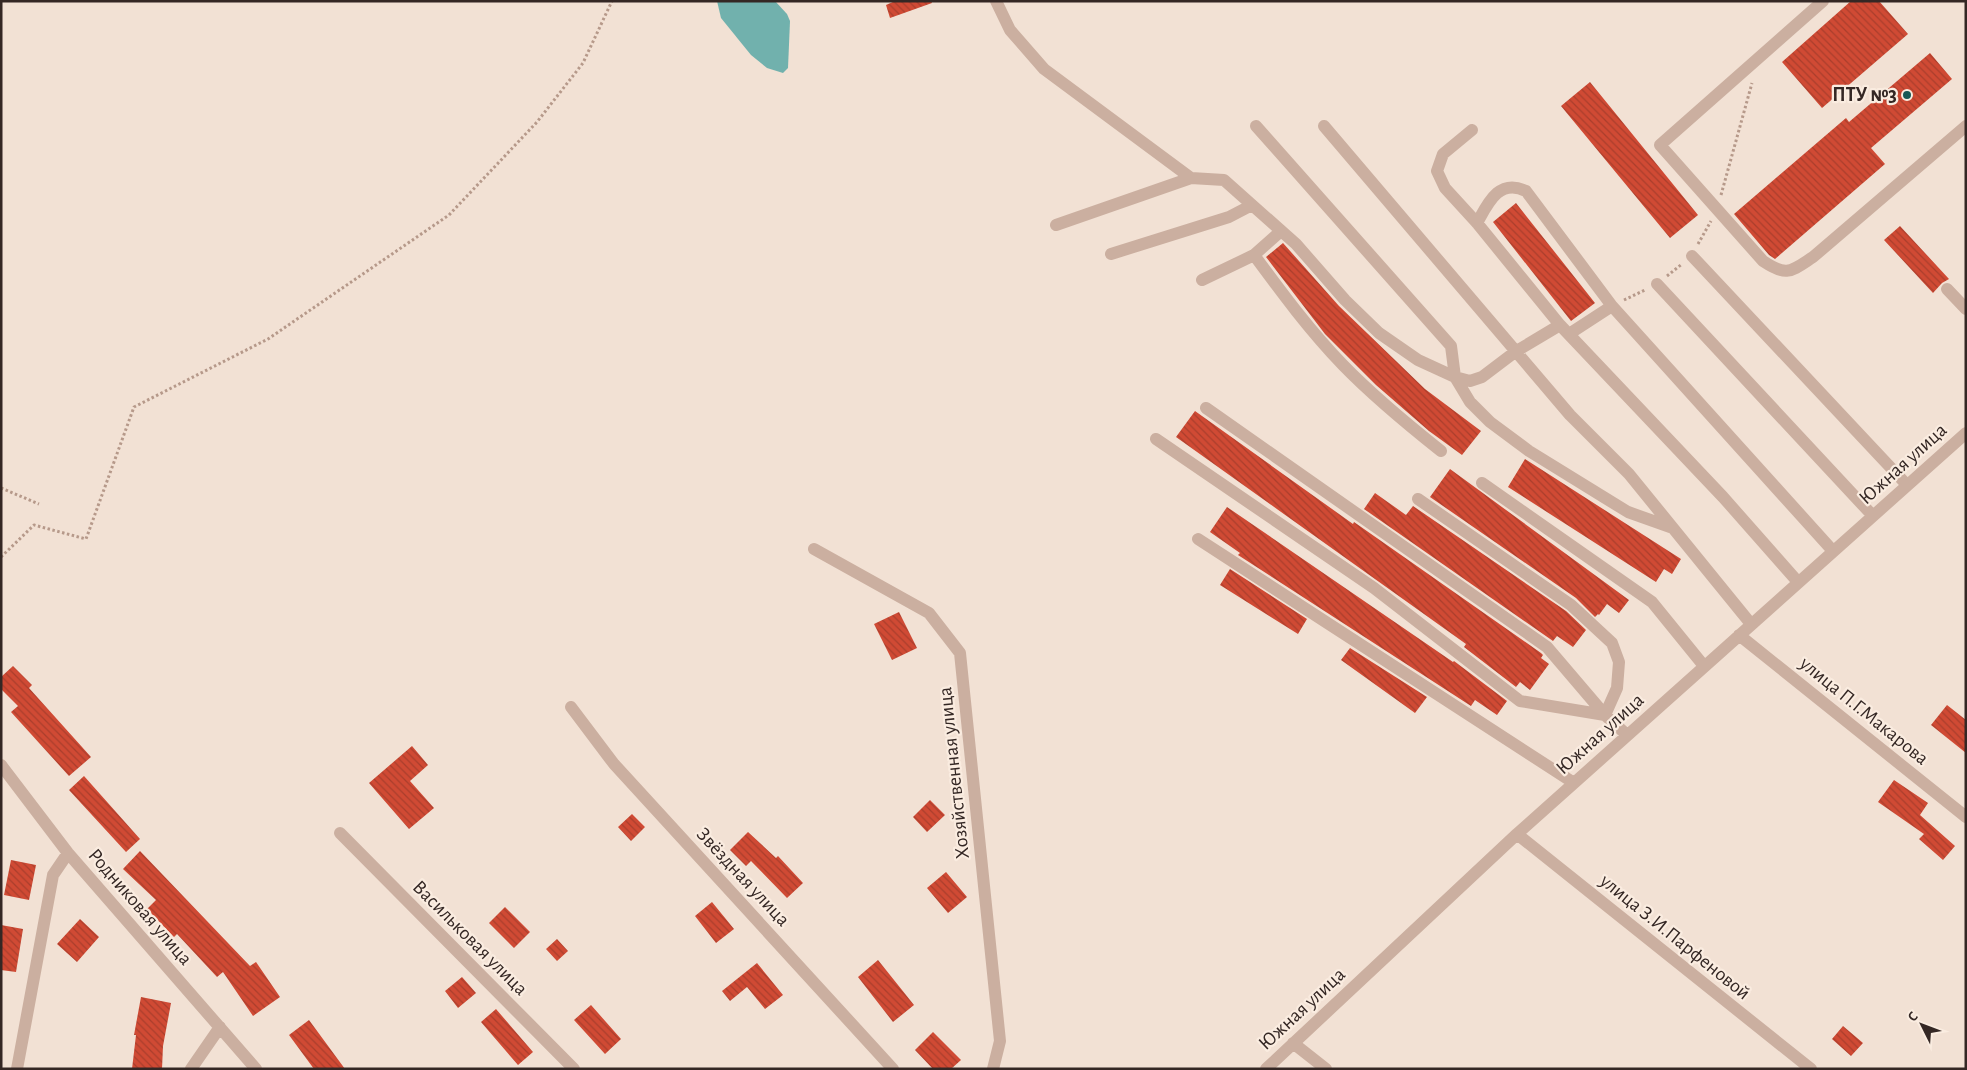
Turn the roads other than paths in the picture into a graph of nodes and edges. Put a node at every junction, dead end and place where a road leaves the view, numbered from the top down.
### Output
1 (996, 1) edge
2 (1823, 1) edge
3 (1256, 126) dead end
4 (1324, 126) dead end
5 (1966, 126) edge
6 (1472, 130) dead end
7 (1191, 178) junction
8 (1252, 205) junction
9 (1477, 223) junction
10 (1056, 225) dead end
11 (1281, 231) junction
12 (1112, 254) dead end
13 (1254, 255) junction
14 (1692, 256) dead end
15 (1202, 280) dead end
16 (1657, 284) dead end
17 (1947, 289) dead end
18 (1612, 306) junction
19 (1966, 309) edge
20 (1560, 325) junction
21 (1569, 334) junction
22 (1515, 352) junction
23 (1455, 377) junction
24 (1206, 408) dead end
25 (1966, 433) edge
26 (1156, 439) dead end
27 (1440, 451) dead end
28 (1482, 483) dead end
29 (1906, 485) junction
30 (1418, 499) dead end
31 (1873, 516) junction
32 (1673, 528) junction
33 (1198, 539) dead end
34 (814, 549) dead end
35 (1833, 551) junction
36 (1798, 582) junction
37 (1751, 624) junction
38 (1739, 635) junction
39 (1704, 666) junction
40 (570, 707) dead end
41 (1605, 715) junction
42 (1627, 735) junction
43 (1, 765) edge
44 (1574, 783) junction
45 (1966, 817) edge
46 (340, 833) dead end
47 (1517, 834) junction
48 (68, 852) junction
49 (220, 1027) junction
50 (1293, 1043) junction
51 (17, 1069) edge
52 (191, 1069) edge
53 (256, 1069) edge
54 (574, 1069) edge
55 (893, 1069) edge
56 (993, 1069) edge
57 (1266, 1069) edge
58 (1326, 1069) edge
59 (1811, 1069) edge

1 - 7 street
2 - 5 street
3 - 23 street
4 - 22 street
6 - 9 street
7 - 8 street
7 - 10 street
8 - 11 street
8 - 12 street
9 - 18 street
9 - 20 street
11 - 13 street
11 - 23 street
13 - 15 street
13 - 27 street
14 - 29 street
16 - 31 street
17 - 19 street
18 - 21 street
18 - 35 street
20 - 21 street
20 - 22 street
21 - 36 street
22 - 23 street
22 - 32 street
23 - 32 street
24 - 41 street
25 - 29 street, Южная улица
26 - 41 street
28 - 39 street
29 - 31 street, Южная улица
30 - 41 street
31 - 35 street, Южная улица
32 - 37 street
33 - 44 street
34 - 56 street, Хозяйственная улица
35 - 36 street, Южная улица
36 - 37 street, Южная улица
37 - 38 street, Южная улица
38 - 39 street, Южная улица
38 - 45 street, улица П.Г.Макарова
39 - 42 street, Южная улица
40 - 55 street, Звёздная улица
41 - 42 street
42 - 44 street, Южная улица
43 - 48 street, Родниковая улица
44 - 47 street, Южная улица
46 - 54 street, Васильковая улица
47 - 50 street, Южная улица
47 - 59 street, улица З.И.Парфеновой
48 - 49 street, Родниковая улица
48 - 51 street
49 - 52 street
49 - 53 street, Родниковая улица
50 - 57 street, Южная улица
50 - 58 street

